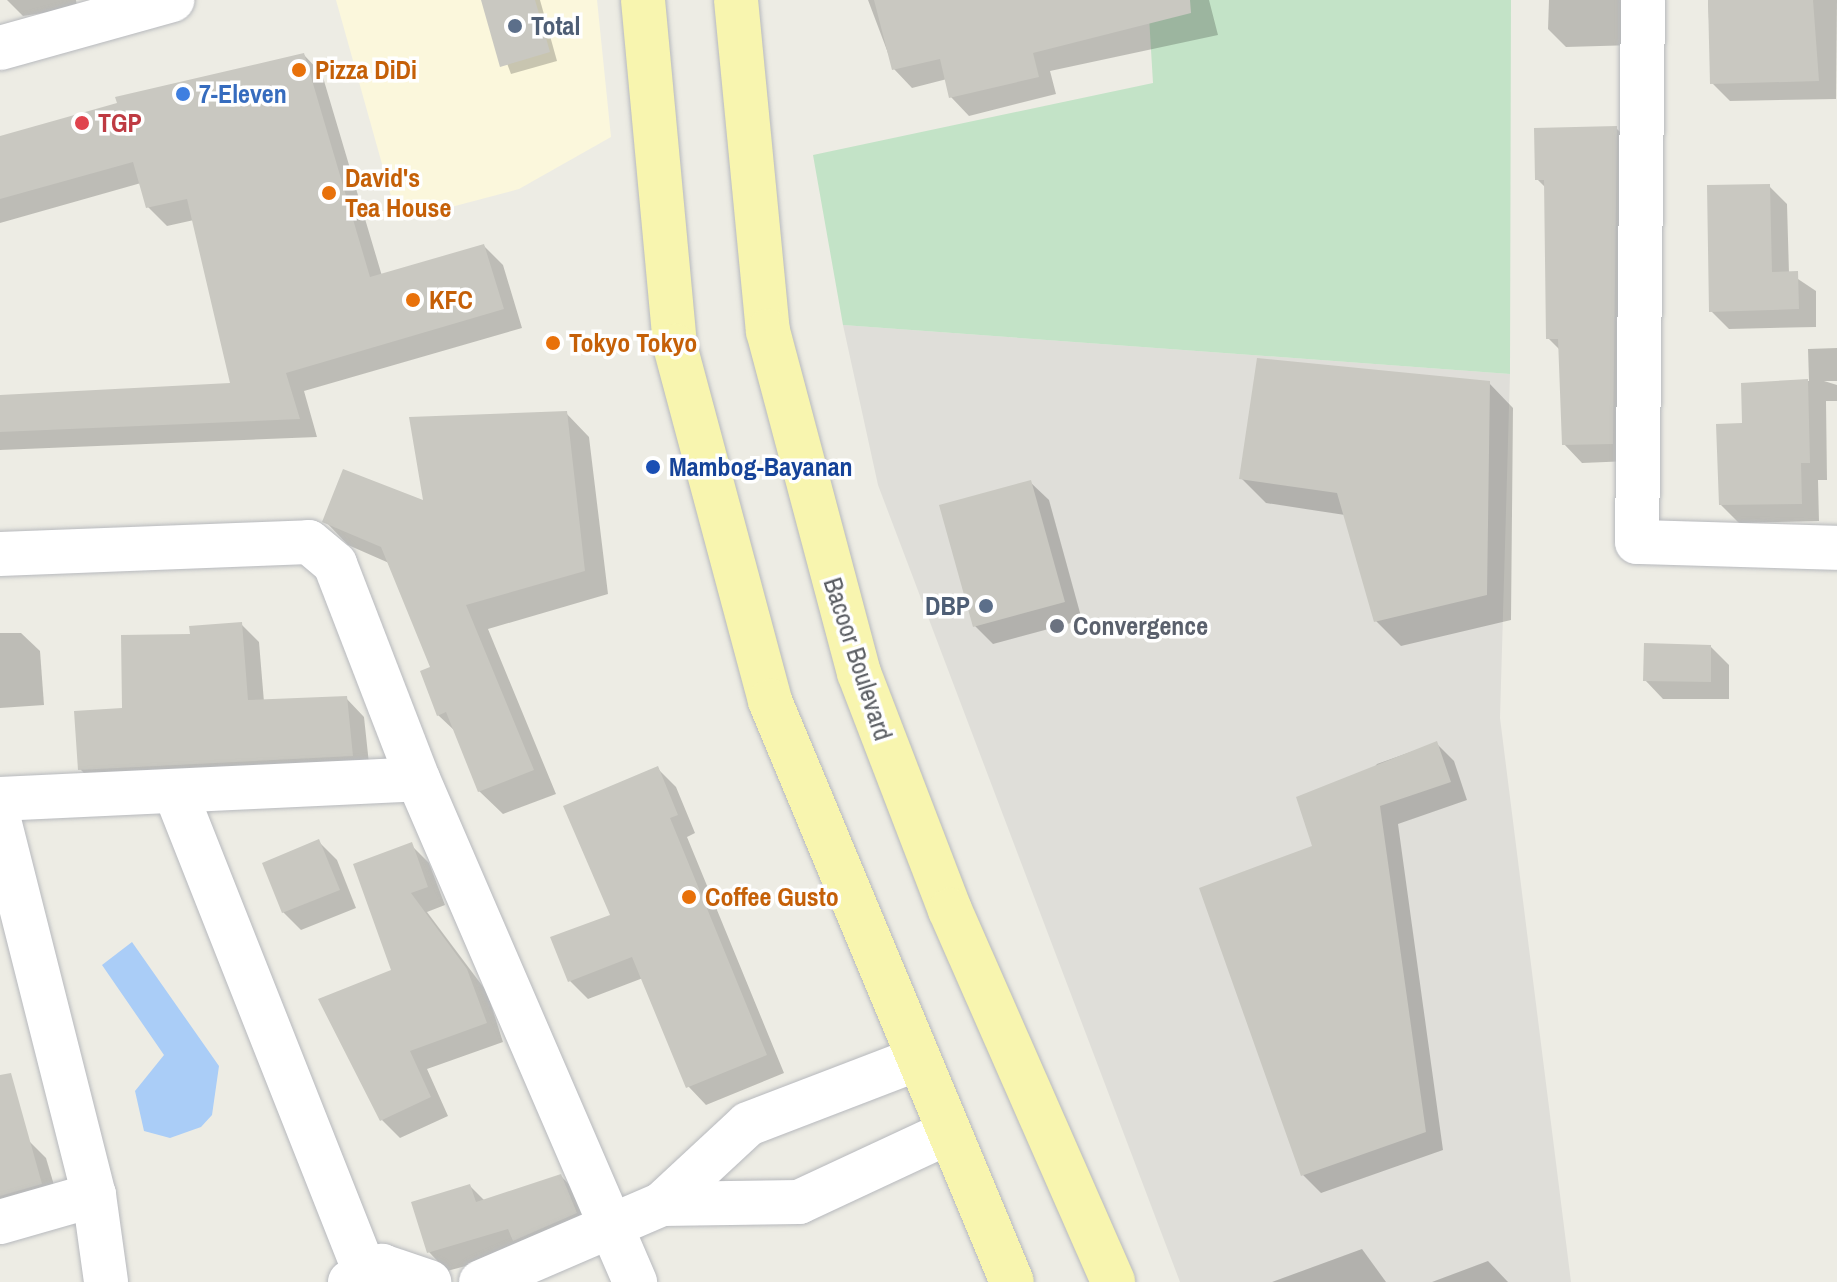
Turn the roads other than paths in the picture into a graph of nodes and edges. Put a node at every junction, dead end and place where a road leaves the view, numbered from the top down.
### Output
1 (172, 0) edge
2 (643, 0) edge
3 (736, 0) edge
4 (1643, 0) edge
5 (0, 48) edge
6 (1837, 548) edge
7 (0, 554) edge
8 (418, 779) junction
9 (176, 794) junction
10 (0, 799) edge
11 (0, 824) edge
12 (915, 1060) junction
13 (947, 1133) junction
14 (94, 1195) junction
15 (662, 1204) junction
16 (0, 1222) edge
17 (610, 1226) junction
18 (357, 1277) edge
19 (106, 1282) edge
20 (429, 1282) edge
21 (481, 1282) edge
22 (635, 1282) edge
23 (1012, 1282) edge
24 (1113, 1282) edge

1 - 5 street
2 - 12 main road
3 - 24 main road, Bacoor Boulevard
4 - 6 street
7 - 8 street
8 - 9 street
8 - 17 street
9 - 10 street
9 - 18 street
11 - 14 street
12 - 13 main road
12 - 15 street
13 - 15 street
13 - 23 main road
14 - 16 street
14 - 19 street
15 - 17 street
17 - 21 street
17 - 22 street
18 - 20 street

